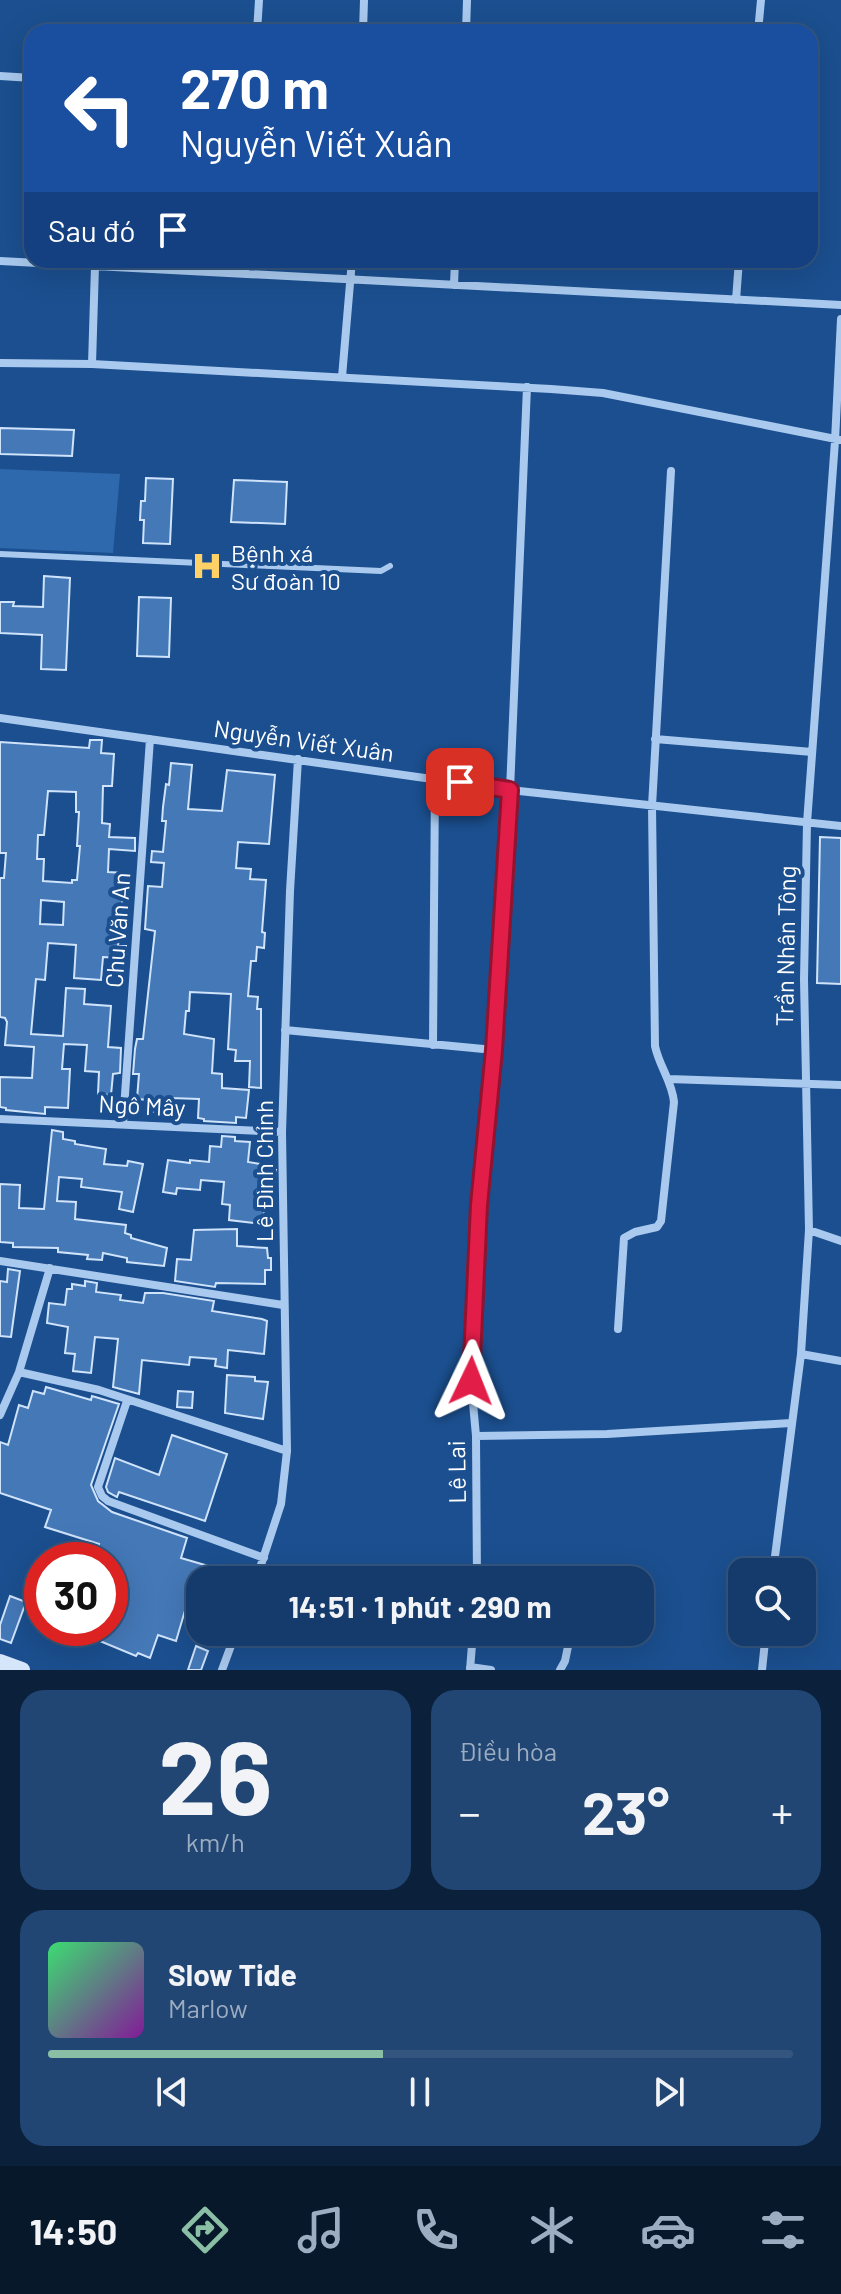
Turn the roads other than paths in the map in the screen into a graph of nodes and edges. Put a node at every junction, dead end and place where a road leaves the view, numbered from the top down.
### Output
1 (259, 0) edge
2 (364, 0) edge
3 (467, 0) edge
4 (761, 0) edge
5 (258, 24) edge
6 (363, 24) edge
7 (466, 24) edge
8 (759, 24) edge
9 (0, 76) edge
10 (24, 78) edge
11 (0, 261) edge
12 (24, 262) edge
13 (95, 268) edge
14 (132, 268) edge
15 (245, 268) edge
16 (352, 268) edge
17 (455, 268) edge
18 (738, 268) edge
19 (245, 274) junction
20 (351, 280) junction
21 (454, 285) junction
22 (736, 300) junction
23 (841, 305) edge
24 (841, 319) edge
25 (0, 363) edge
26 (92, 364) junction
27 (342, 377) junction
28 (527, 387) junction
29 (838, 440) edge
30 (671, 471) dead end
31 (0, 554) edge
32 (390, 566) dead end
33 (0, 718) edge
34 (150, 739) junction
35 (655, 739) junction
36 (812, 752) junction
37 (298, 759) junction
38 (435, 778) junction
39 (510, 790) junction
40 (652, 806) junction
41 (807, 823) junction
42 (841, 826) edge
43 (285, 1030) junction
44 (433, 1045) junction
45 (494, 1050) junction
46 (669, 1079) junction
47 (805, 1084) junction
48 (841, 1085) edge
49 (0, 1119) edge
50 (123, 1123) junction
51 (282, 1132) junction
52 (809, 1230) junction
53 (841, 1241) edge
54 (0, 1261) edge
55 (50, 1268) junction
56 (283, 1305) junction
57 (618, 1329) dead end
58 (801, 1354) junction
59 (841, 1361) edge
60 (19, 1372) junction
61 (127, 1401) junction
62 (0, 1415) edge
63 (791, 1423) junction
64 (476, 1436) junction
65 (287, 1451) junction
66 (264, 1558) junction
67 (775, 1558) edge
68 (261, 1566) edge
69 (477, 1566) edge
70 (231, 1646) edge
71 (472, 1646) edge
72 (568, 1646) edge
73 (765, 1646) edge
74 (0, 1662) edge
75 (470, 1668) edge
76 (22, 1670) edge
77 (222, 1670) edge
78 (491, 1670) edge
79 (560, 1670) edge
80 (762, 1670) edge

1 - 5 street
2 - 6 street
3 - 7 street
4 - 8 street
9 - 10 street
11 - 12 street
13 - 26 street
14 - 19 street
15 - 19 street
16 - 20 street
17 - 21 street
18 - 22 street
19 - 20 street
20 - 21 street
20 - 27 street
21 - 22 street
22 - 23 street
24 - 29 street, Trần Nhân Tông
25 - 26 street
26 - 27 street
27 - 28 street
28 - 29 street
28 - 39 street, Lê Lai
29 - 36 street, Trần Nhân Tông
30 - 35 street
31 - 32 lane
33 - 34 street, Nguyễn Viết Xuân
34 - 37 street, Nguyễn Viết Xuân
34 - 50 street, Chu Văn An
35 - 36 street
35 - 40 street
36 - 41 street, Trần Nhân Tông
37 - 38 street, Nguyễn Viết Xuân
37 - 43 street, Lê Đình Chính
38 - 39 street, Nguyễn Viết Xuân
38 - 44 street
39 - 40 street, Nguyễn Viết Xuân
39 - 45 street, Lê Lai
40 - 41 street, Nguyễn Viết Xuân
40 - 46 street
41 - 42 street, Nguyễn Viết Xuân
41 - 47 street, Trần Nhân Tông
43 - 44 street
43 - 51 street, Lê Đình Chính
44 - 45 street
45 - 64 street, Lê Lai
46 - 47 street
46 - 57 street
47 - 48 street
47 - 52 street, Trần Nhân Tông
49 - 50 street, Ngô Mây
50 - 51 street, Ngô Mây
51 - 56 street, Lê Đình Chính
52 - 53 street
52 - 58 street, Trần Nhân Tông
54 - 55 street
55 - 56 street
55 - 60 street
56 - 65 street, Lê Đình Chính
58 - 59 street
58 - 63 street, Trần Nhân Tông
60 - 61 street
60 - 62 street
61 - 65 street
61 - 66 street
63 - 64 street
63 - 67 street, Trần Nhân Tông
64 - 69 street, Lê Lai
65 - 66 street, Lê Đình Chính
66 - 68 street, Lê Đình Chính
70 - 77 street
71 - 75 street
72 - 79 street
73 - 80 street
74 - 76 street
75 - 78 street

